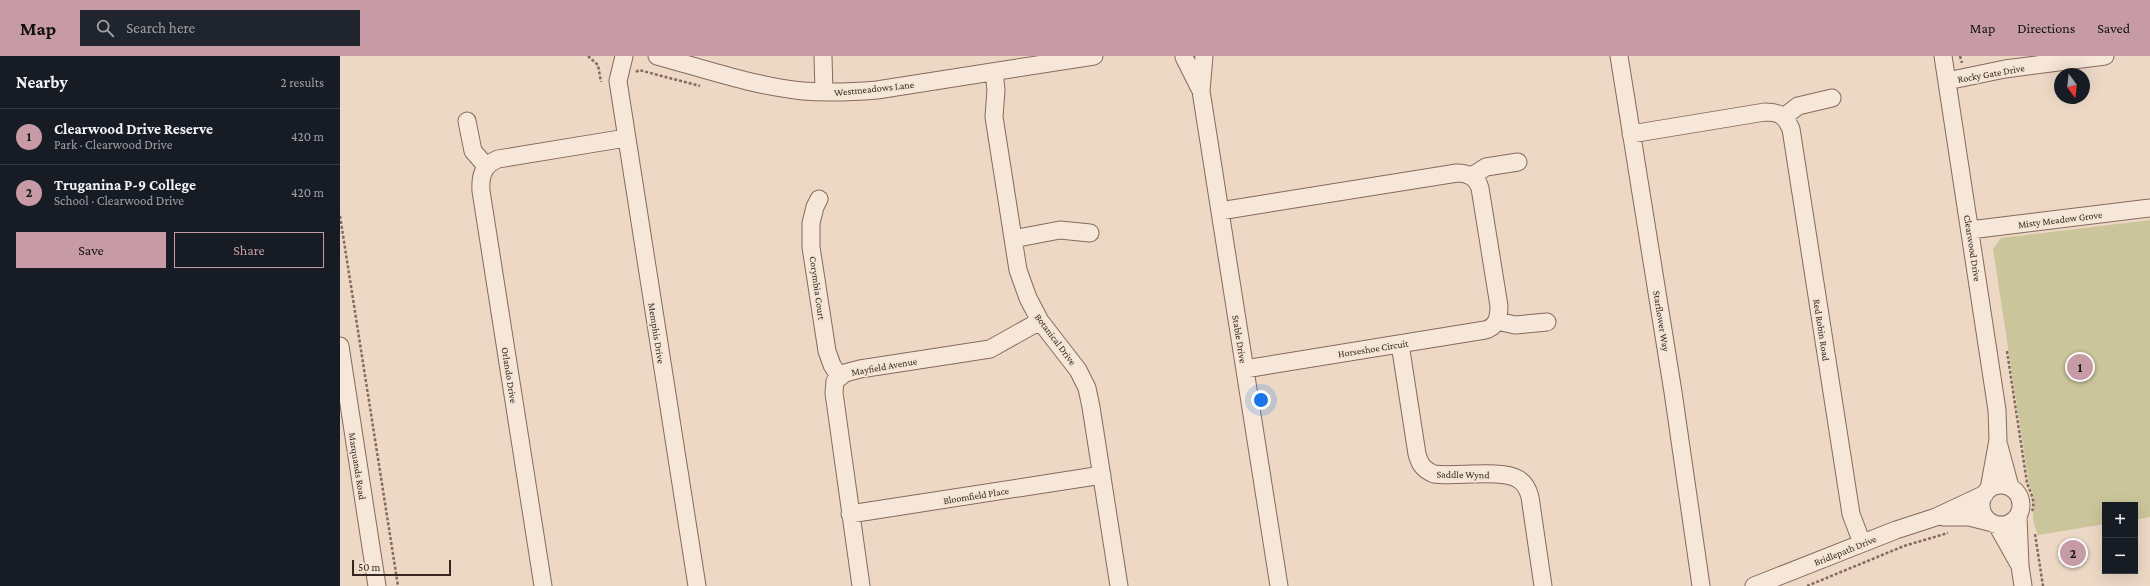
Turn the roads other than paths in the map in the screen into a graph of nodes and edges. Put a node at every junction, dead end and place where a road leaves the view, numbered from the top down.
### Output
1 (612, 56) edge
2 (624, 56) edge
3 (657, 56) edge
4 (823, 56) edge
5 (1094, 56) edge
6 (1184, 56) edge
7 (1201, 56) edge
8 (1204, 56) edge
9 (1619, 56) edge
10 (1943, 56) edge
11 (2105, 56) edge
12 (988, 73) junction
13 (609, 81) junction
14 (1947, 81) junction
15 (824, 92) junction
16 (1201, 92) junction
17 (1832, 98) dead end
18 (1785, 116) junction
19 (466, 121) dead end
20 (1631, 134) junction
21 (626, 138) junction
22 (1518, 162) dead end
23 (486, 166) junction
24 (1472, 176) junction
25 (819, 199) dead end
26 (2150, 208) edge
27 (1220, 211) junction
28 (1970, 230) junction
29 (1090, 233) dead end
30 (1013, 239) junction
31 (1497, 321) junction
32 (1040, 322) junction
33 (1547, 322) dead end
34 (1400, 344) junction
35 (340, 346) edge
36 (1245, 369) junction
37 (839, 376) junction
38 (1998, 440) junction
39 (1102, 475) junction
40 (2010, 487) junction
41 (1987, 491) junction
42 (850, 514) junction
43 (1936, 517) junction
44 (2025, 517) junction
45 (1993, 523) junction
46 (1862, 543) junction
47 (2020, 566) junction
48 (377, 586) edge
49 (543, 586) edge
50 (697, 586) edge
51 (862, 586) edge
52 (1119, 586) edge
53 (1279, 586) edge
54 (1543, 586) edge
55 (1701, 586) edge
56 (1754, 586) edge
57 (2024, 586) edge

1 - 13 street, Memphis Drive
2 - 13 street, Memphis Drive
3 - 15 street, Westmeadows Lane
4 - 15 street
5 - 12 street, Westmeadows Lane
6 - 7 street
6 - 16 street, Stable Drive
8 - 16 street, Stable Drive
9 - 20 street, Starflower Way
10 - 14 street, Clearwood Drive
11 - 14 street, Rocky Gate Drive
12 - 15 street, Westmeadows Lane
12 - 30 street, Botanical Drive
13 - 21 street, Memphis Drive
14 - 28 street, Clearwood Drive
16 - 27 street, Stable Drive
17 - 18 street
18 - 20 street
18 - 46 street, Red Robin Road
19 - 23 street
20 - 55 street, Starflower Way
21 - 23 street
21 - 50 street, Memphis Drive
22 - 24 street
23 - 49 street, Orlando Drive
24 - 27 street
24 - 31 street
25 - 37 street, Corymbia Court
26 - 28 street, Misty Meadow Grove
27 - 36 street, Stable Drive
28 - 38 street, Clearwood Drive
29 - 30 street
30 - 32 street, Botanical Drive
31 - 33 street
31 - 34 street, Horseshoe Circuit
32 - 37 street, Mayfield Avenue
32 - 39 street, Botanical Drive
34 - 36 street, Horseshoe Circuit
34 - 54 street, Saddle Wynd
35 - 48 street, Marquands Road
36 - 53 street, Stable Drive
37 - 42 street, Mayfield Avenue
38 - 40 street, Clearwood Drive
38 - 41 street, Clearwood Drive
39 - 42 street, Bloomfield Place
39 - 52 street, Botanical Drive
40 - 41 street
40 - 44 street
41 - 43 street, Bridlepath Drive
41 - 45 street
42 - 51 street, Mayfield Avenue
43 - 45 street, Bridlepath Drive
43 - 46 street, Bridlepath Drive
44 - 45 street
44 - 47 street
45 - 47 street
46 - 56 street, Bridlepath Drive
47 - 57 street

